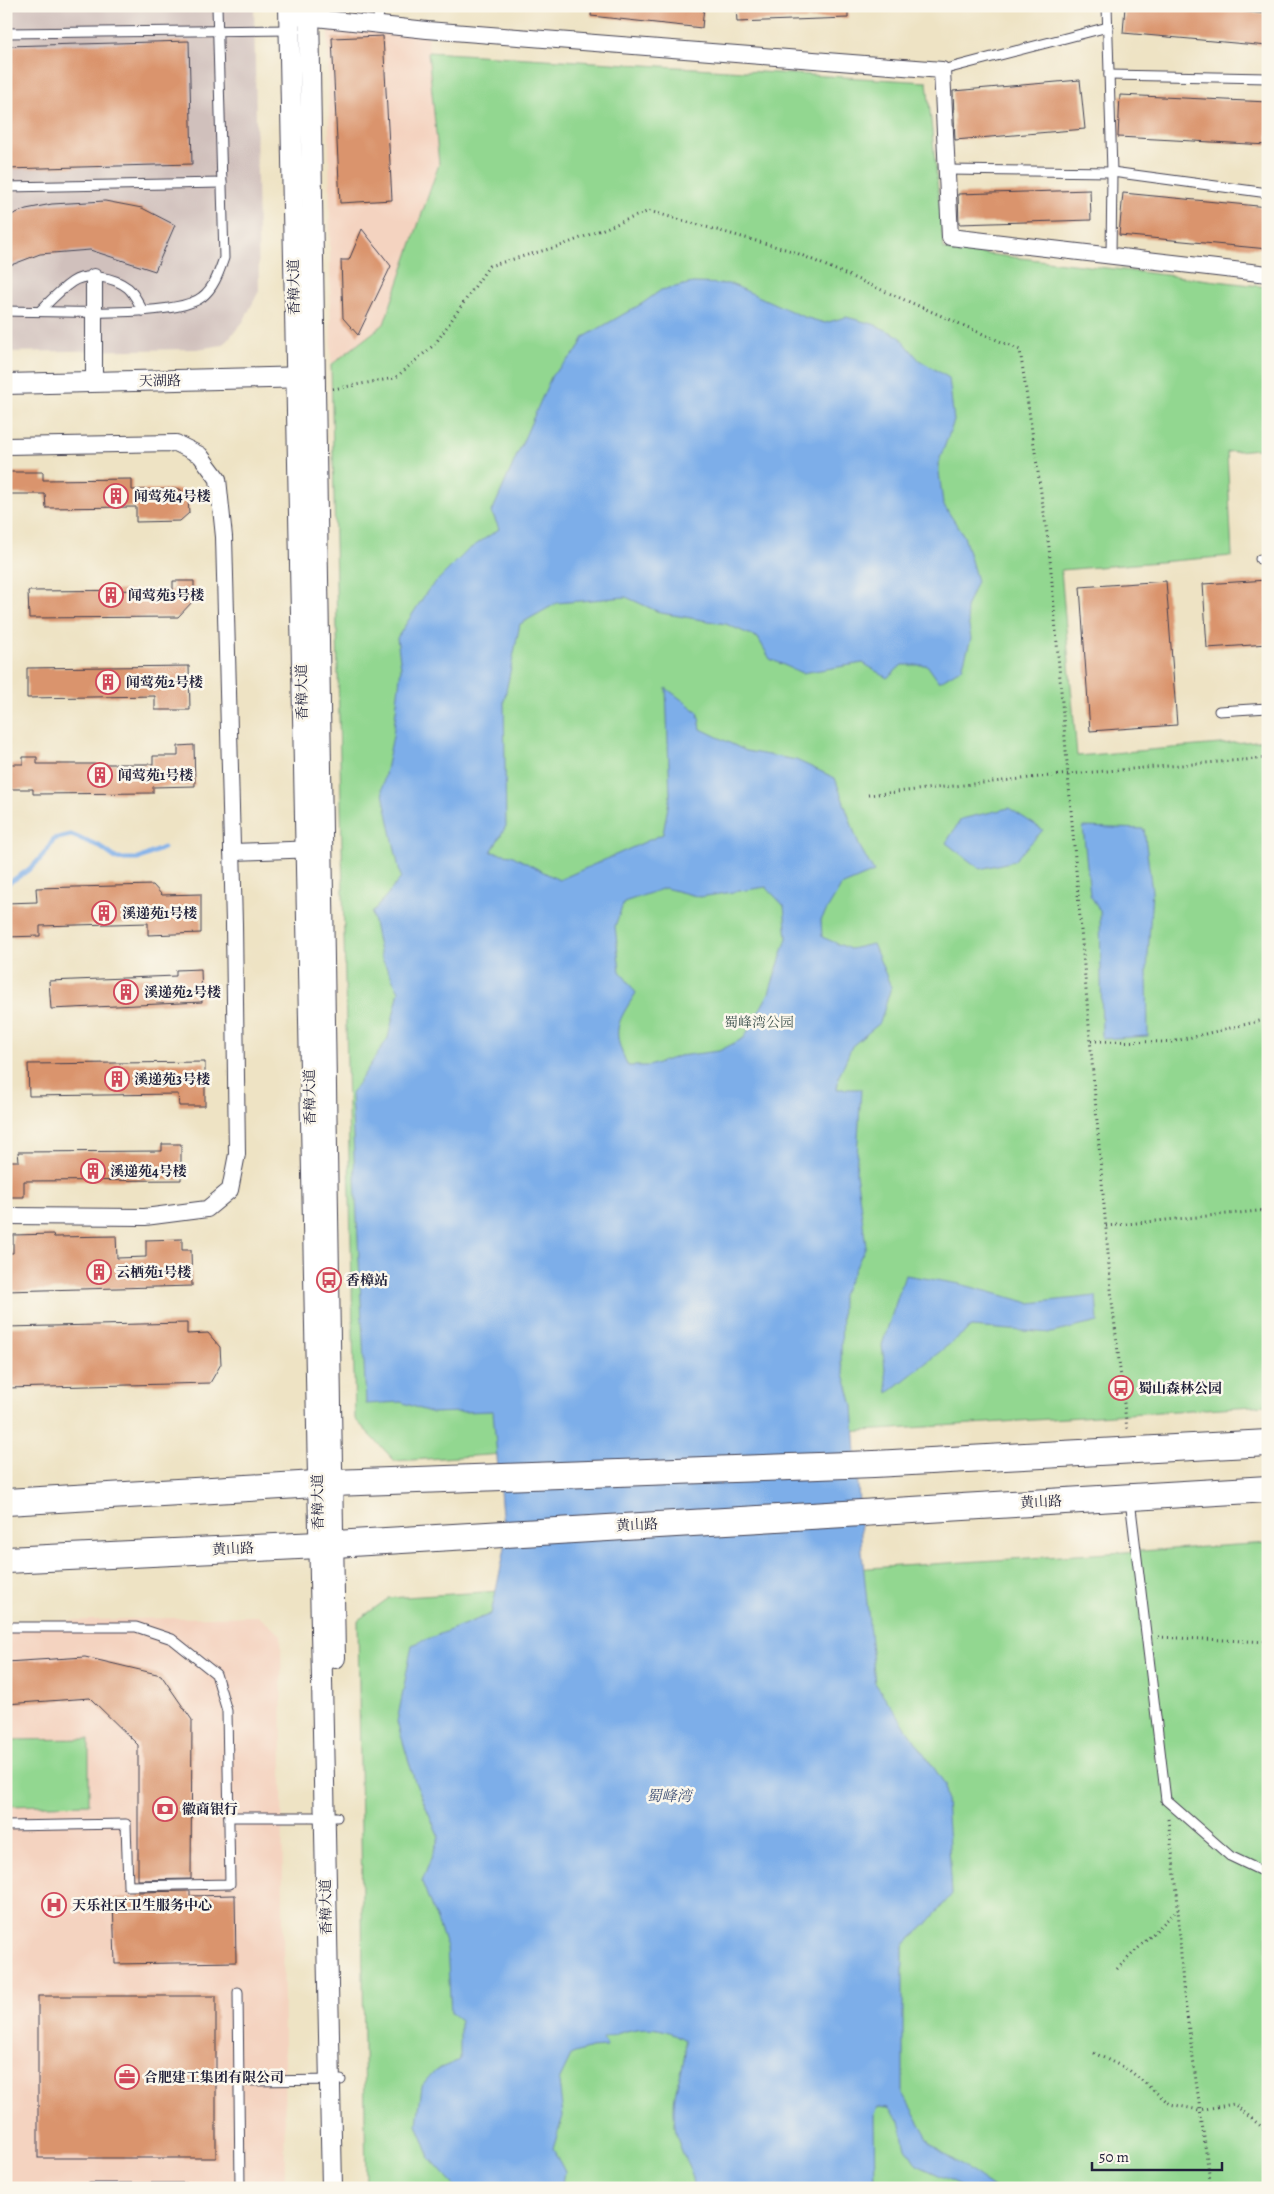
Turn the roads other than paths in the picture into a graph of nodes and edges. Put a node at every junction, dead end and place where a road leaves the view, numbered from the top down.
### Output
1 (217, 6) edge
2 (380, 6) edge
3 (1107, 6) edge
4 (299, 17) edge
5 (377, 25) junction
6 (1108, 27) junction
7 (218, 30) junction
8 (6, 34) edge
9 (942, 70) junction
10 (1109, 74) junction
11 (1268, 78) edge
12 (947, 170) junction
13 (1112, 172) junction
14 (222, 183) junction
15 (6, 187) edge
16 (1268, 193) edge
17 (1111, 256) junction
18 (1268, 274) edge
19 (94, 277) junction
20 (6, 311) edge
21 (40, 311) junction
22 (143, 311) junction
23 (94, 312) junction
24 (94, 382) junction
25 (308, 382) junction
26 (6, 384) edge
27 (6, 446) edge
28 (1268, 708) edge
29 (1219, 711) dead end
30 (314, 850) junction
31 (232, 852) junction
32 (6, 1216) edge
33 (1268, 1442) edge
34 (325, 1484) junction
35 (1268, 1490) edge
36 (1130, 1497) junction
37 (6, 1502) edge
38 (326, 1545) junction
39 (6, 1560) edge
40 (6, 1627) edge
41 (229, 1817) junction
42 (331, 1817) junction
43 (6, 1826) edge
44 (1268, 1874) edge
45 (238, 1992) dead end
46 (239, 2080) junction
47 (335, 2080) junction
48 (90, 2188) edge
49 (332, 2188) edge
50 (341, 2188) edge

1 - 7 lane
2 - 5 lane
3 - 6 lane
4 - 5 street
4 - 7 lane
4 - 25 street, 香樟大道
5 - 9 street
6 - 9 lane
6 - 10 lane
7 - 8 lane
7 - 14 lane
9 - 12 street
10 - 11 lane
10 - 13 lane
12 - 13 lane
12 - 17 street
13 - 16 lane
13 - 17 lane
14 - 15 lane
14 - 22 lane
17 - 18 street
19 - 21 lane
19 - 22 lane
19 - 23 street
20 - 21 lane
21 - 23 lane
22 - 23 lane
23 - 24 street
24 - 25 street, 天湖路
24 - 26 street, 天湖路
25 - 30 street, 香樟大道
27 - 31 street
28 - 29 lane
30 - 31 street
30 - 34 street, 香樟大道
31 - 32 street
33 - 34 main road
34 - 37 main road
34 - 38 street, 香樟大道
35 - 36 main road, 黄山路
36 - 38 main road, 黄山路
36 - 44 lane
38 - 39 main road, 黄山路
38 - 42 street, 香樟大道
40 - 41 lane
41 - 42 lane
41 - 43 lane
42 - 47 street, 香樟大道
45 - 46 lane
46 - 47 lane
46 - 48 lane
47 - 49 street, 香樟大道
47 - 50 street, 香樟大道

